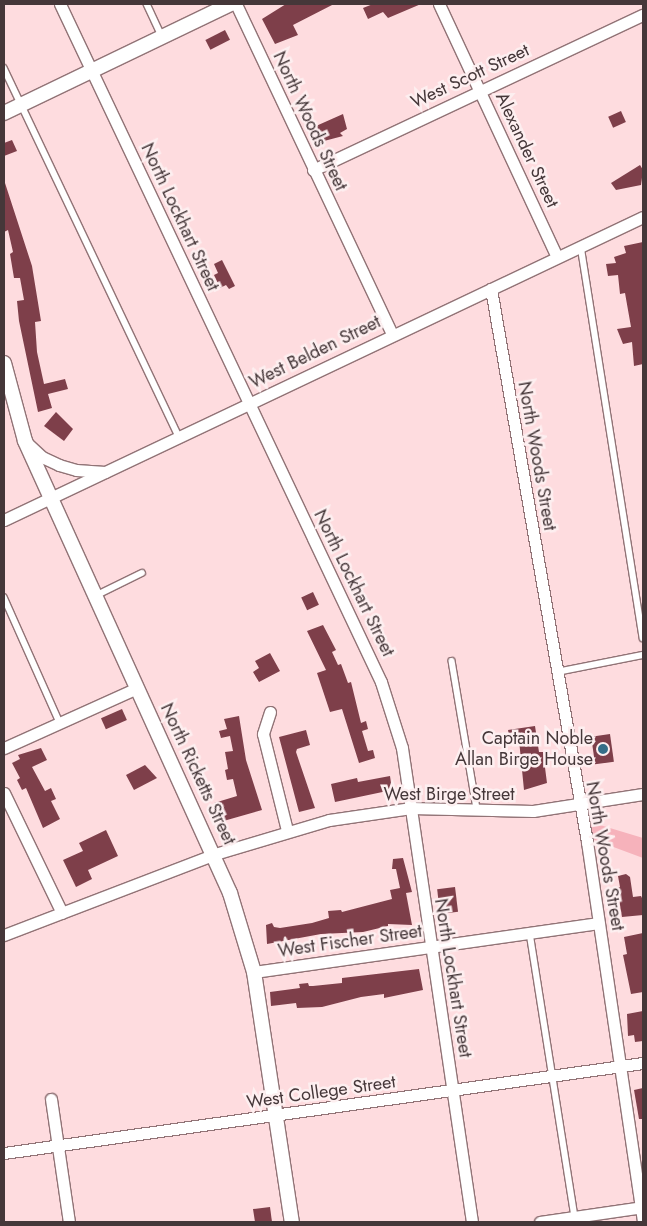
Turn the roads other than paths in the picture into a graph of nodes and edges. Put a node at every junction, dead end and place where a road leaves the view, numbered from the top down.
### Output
1 (60, 4) edge
2 (147, 4) edge
3 (230, 4) edge
4 (236, 4) edge
5 (439, 4) edge
6 (641, 4) edge
7 (643, 8) edge
8 (643, 15) edge
9 (162, 36) junction
10 (4, 68) edge
11 (92, 71) junction
12 (480, 91) junction
13 (21, 104) junction
14 (4, 113) edge
15 (313, 170) junction
16 (643, 218) edge
17 (581, 246) junction
18 (557, 257) junction
19 (491, 288) junction
20 (392, 334) junction
21 (4, 363) edge
22 (248, 403) junction
23 (179, 437) junction
24 (25, 441) junction
25 (107, 472) junction
26 (49, 497) junction
27 (4, 520) edge
28 (142, 573) dead end
29 (95, 596) junction
30 (4, 597) edge
31 (643, 638) edge
32 (643, 655) edge
33 (452, 661) dead end
34 (556, 672) junction
35 (138, 688) junction
36 (270, 712) dead end
37 (60, 723) junction
38 (4, 748) edge
39 (4, 793) edge
40 (643, 794) edge
41 (581, 806) junction
42 (410, 808) junction
43 (477, 809) junction
44 (287, 830) junction
45 (215, 854) junction
46 (62, 913) junction
47 (599, 923) junction
48 (530, 933) junction
49 (4, 935) edge
50 (430, 947) junction
51 (254, 972) junction
52 (643, 1063) edge
53 (620, 1067) junction
54 (553, 1076) junction
55 (452, 1090) junction
56 (51, 1099) dead end
57 (275, 1117) junction
58 (58, 1147) junction
59 (4, 1153) edge
60 (642, 1208) edge
61 (575, 1217) junction
62 (69, 1222) edge
63 (292, 1222) edge
64 (472, 1222) edge
65 (540, 1222) edge
66 (643, 1222) edge

1 - 11 street, North Lockhart Street
2 - 9 lane
3 - 9 street
4 - 15 street, North Woods Street
5 - 12 street, Alexander Street
6 - 7 street
8 - 12 street, West Scott Street
9 - 11 street
10 - 13 lane
11 - 13 street
11 - 22 street, North Lockhart Street
12 - 15 street, West Scott Street
12 - 18 street, Alexander Street
13 - 14 street
13 - 23 lane
15 - 20 street, North Woods Street
16 - 17 street, West Belden Street
17 - 18 street, West Belden Street
17 - 31 lane
18 - 19 street, West Belden Street
19 - 20 street, West Belden Street
19 - 34 street, North Woods Street
20 - 22 street, West Belden Street
21 - 24 street, North Ricketts Street
22 - 23 street, West Belden Street
22 - 42 street, North Lockhart Street
23 - 25 street, West Belden Street
24 - 25 street
24 - 26 street, North Ricketts Street
25 - 26 street, West Belden Street
26 - 27 street, West Belden Street
26 - 29 street, North Ricketts Street
28 - 29 lane
29 - 35 street, North Ricketts Street
30 - 37 lane
32 - 34 lane
33 - 43 lane
34 - 41 street, North Woods Street
35 - 37 street
35 - 45 street, North Ricketts Street
36 - 44 street
37 - 38 street
39 - 46 street
40 - 41 street, West Birge Street
41 - 43 street, West Birge Street
41 - 47 street, North Woods Street
42 - 43 street, West Birge Street
42 - 44 street, West Birge Street
42 - 50 street, North Lockhart Street
44 - 45 street, West Birge Street
45 - 46 street, West Birge Street
45 - 51 street, North Ricketts Street
46 - 49 street, West Birge Street
47 - 48 street, West Fischer Street
47 - 53 street, North Woods Street
48 - 50 street, West Fischer Street
48 - 54 lane
50 - 51 street, West Fischer Street
50 - 55 street, North Lockhart Street
51 - 57 street, North Ricketts Street
52 - 53 street, West College Street
53 - 54 street, West College Street
53 - 60 street, North Woods Street
54 - 55 street, West College Street
54 - 61 lane
55 - 57 street, West College Street
55 - 64 street, North Lockhart Street
56 - 58 street
57 - 58 street, West College Street
57 - 63 street, North Ricketts Street
58 - 59 street, West College Street
58 - 62 street
60 - 61 street
60 - 66 street, North Woods Street
61 - 65 street

